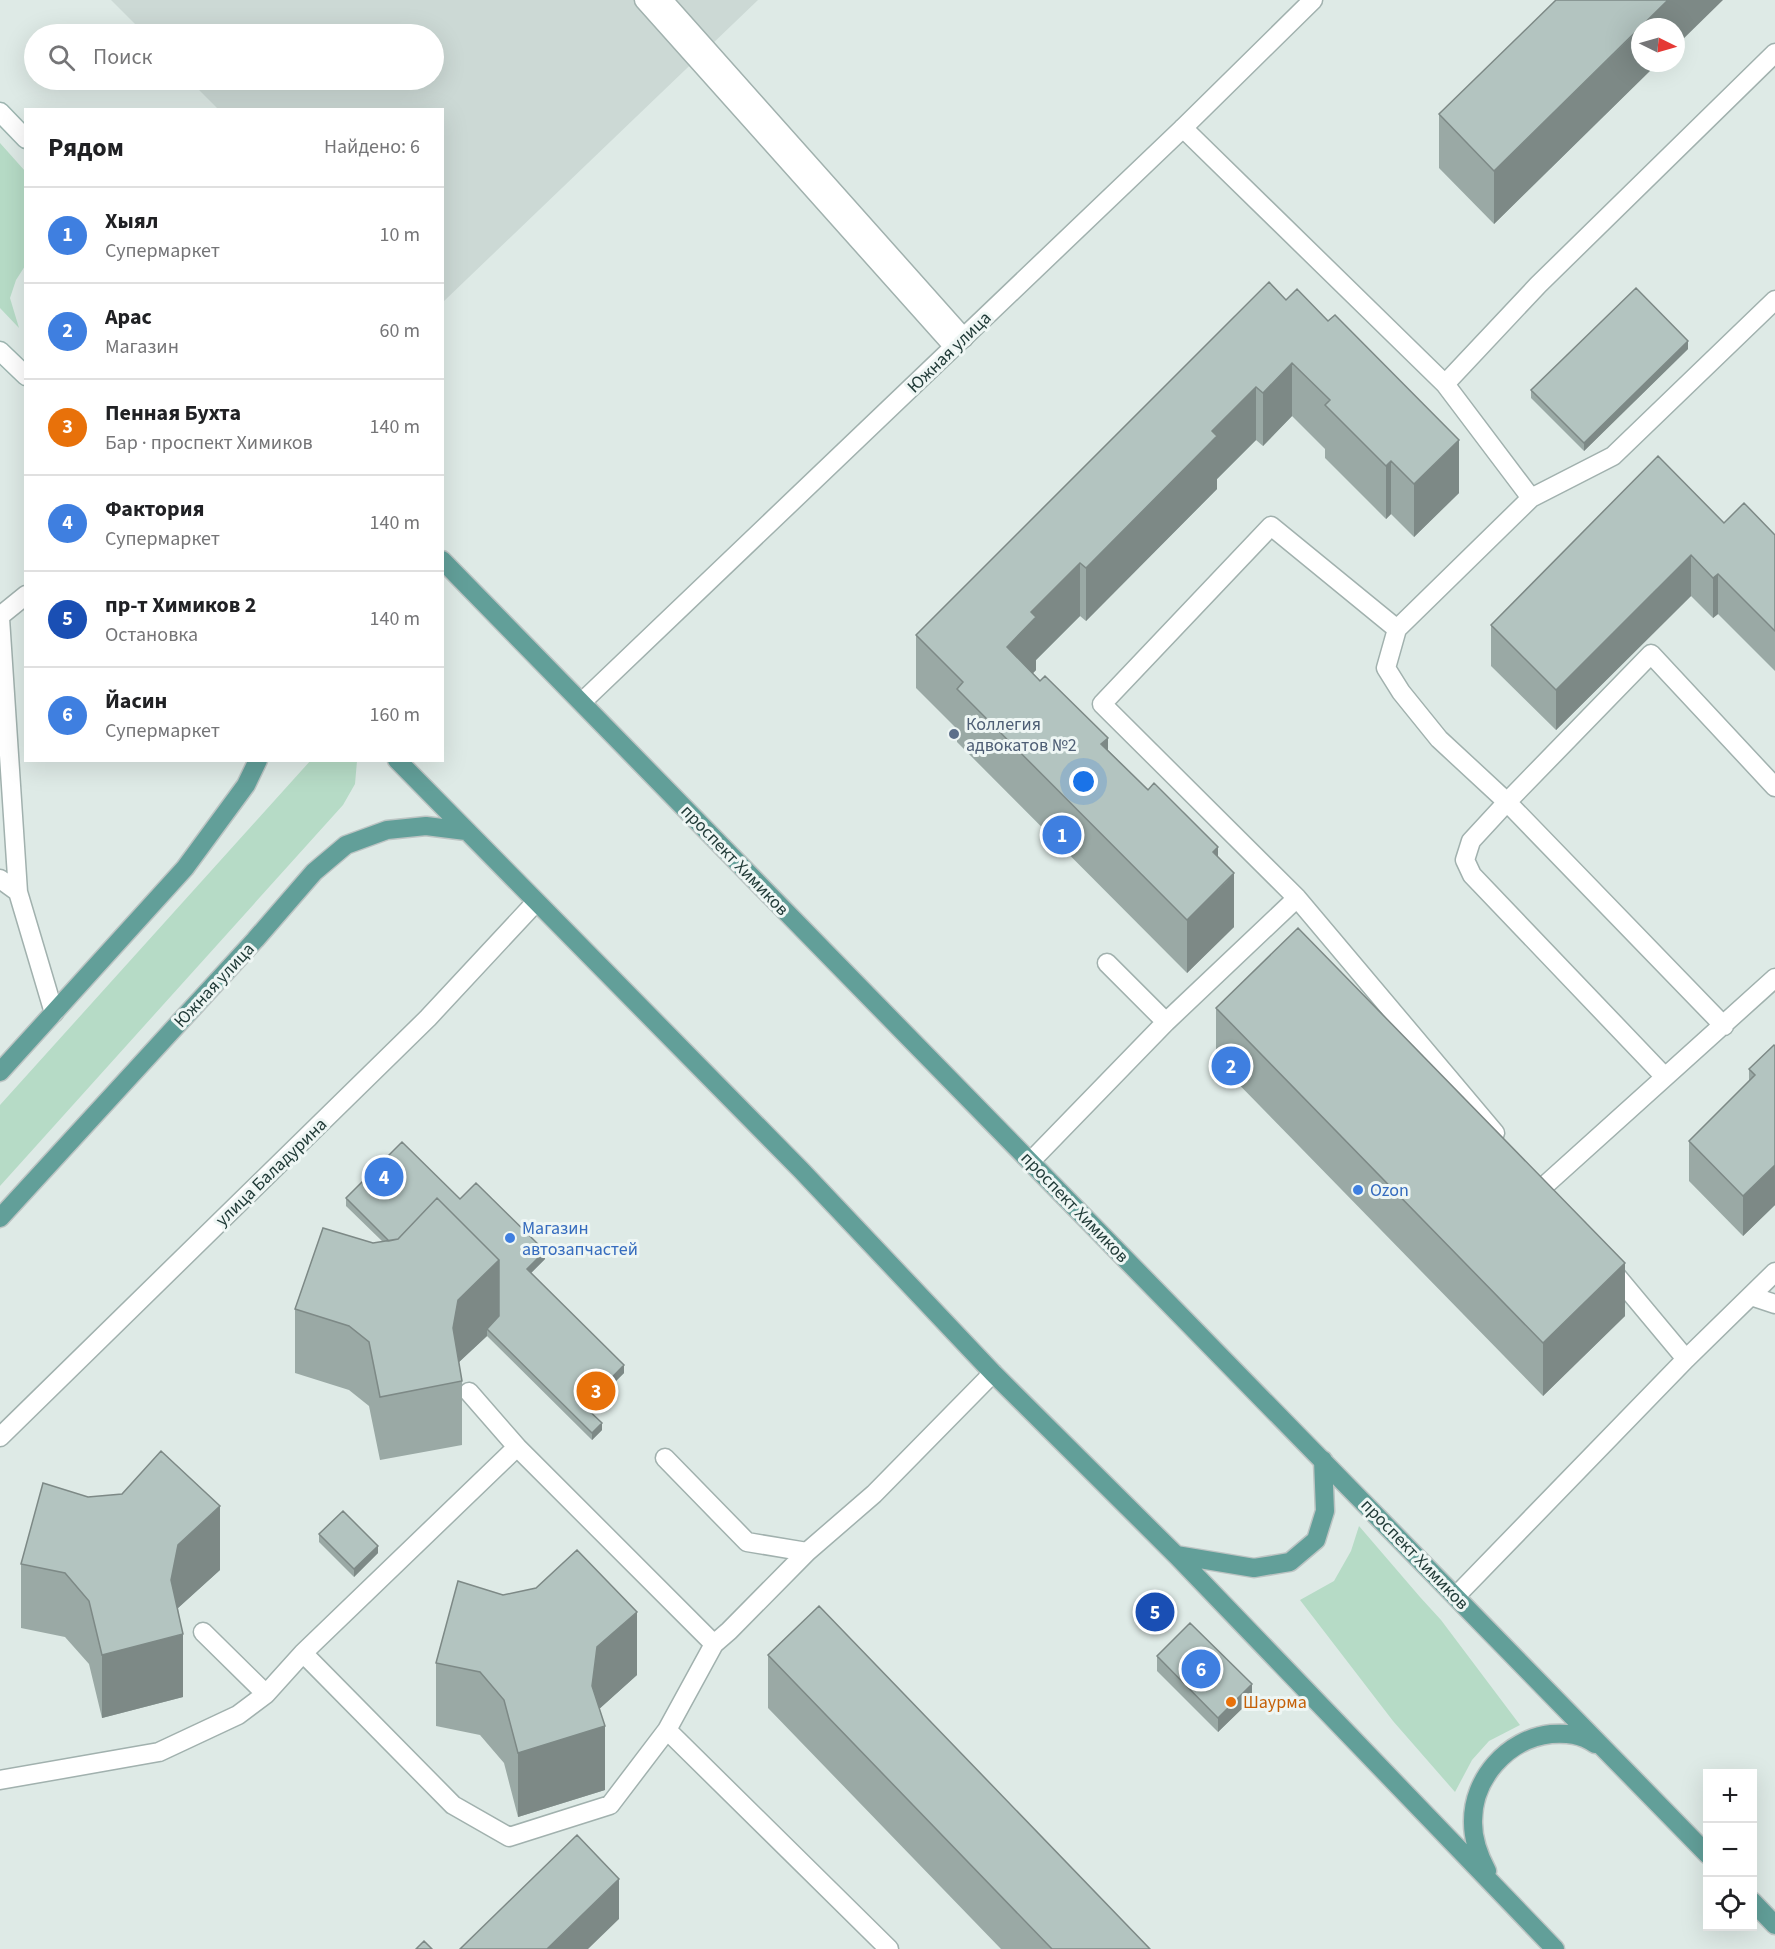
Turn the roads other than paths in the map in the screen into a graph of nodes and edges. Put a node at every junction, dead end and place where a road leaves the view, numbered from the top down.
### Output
1 (644, 0) edge
2 (663, 0) edge
3 (1313, 0) edge
4 (1775, 53) edge
5 (0, 112) edge
6 (1183, 128) junction
7 (24, 137) edge
8 (1775, 300) edge
9 (959, 343) junction
10 (0, 351) edge
11 (24, 374) edge
12 (1444, 384) junction
13 (1530, 498) junction
14 (444, 562) edge
15 (24, 597) edge
16 (0, 617) edge
17 (1397, 629) junction
18 (2, 672) edge
19 (582, 702) junction
20 (3, 718) edge
21 (257, 762) edge
22 (398, 762) edge
23 (1775, 787) edge
24 (1506, 802) junction
25 (466, 831) junction
26 (0, 879) edge
27 (18, 892) junction
28 (1296, 898) junction
29 (536, 902) junction
30 (1107, 963) dead end
31 (1775, 978) edge
32 (54, 1013) junction
33 (1166, 1022) junction
34 (1724, 1026) junction
35 (0, 1072) edge
36 (1665, 1077) junction
37 (1503, 1143) edge
38 (1031, 1161) junction
39 (1557, 1206) edge
40 (0, 1218) edge
41 (1595, 1251) edge
42 (1775, 1272) edge
43 (1751, 1296) junction
44 (1775, 1304) edge
45 (1686, 1359) junction
46 (993, 1373) junction
47 (469, 1392) dead end
48 (0, 1437) edge
49 (517, 1447) junction
50 (665, 1458) dead end
51 (1323, 1460) junction
52 (807, 1552) junction
53 (1176, 1555) junction
54 (1456, 1596) junction
55 (203, 1632) dead end
56 (714, 1644) junction
57 (303, 1653) junction
58 (266, 1694) junction
59 (667, 1730) junction
60 (1620, 1764) junction
61 (0, 1780) edge
62 (1703, 1851) edge
63 (1496, 1888) junction
64 (1757, 1906) edge
65 (1773, 1920) edge
66 (889, 1949) edge
67 (1555, 1949) edge

1 - 9 street
2 - 9 street
3 - 6 street, Южная улица
4 - 12 street
5 - 7 street
6 - 9 street, Южная улица
6 - 12 street
8 - 13 street
9 - 19 street, Южная улица
10 - 11 street
12 - 13 street
13 - 17 street
14 - 19 main road, проспект Химиков
15 - 16 street
16 - 18 street
17 - 24 street
17 - 28 street
18 - 20 street
19 - 38 main road, проспект Химиков
20 - 27 street
21 - 32 main road
22 - 25 main road
23 - 24 street
24 - 34 street
24 - 36 street
25 - 29 main road
25 - 40 main road, Южная улица
26 - 27 street
27 - 32 street
28 - 33 street
28 - 37 street
29 - 46 main road
29 - 48 street, улица Баладурина
30 - 33 street
31 - 34 street
32 - 35 main road
33 - 38 street
34 - 36 street
36 - 39 street
38 - 51 main road, проспект Химиков
41 - 45 street
42 - 43 street
43 - 44 street
43 - 45 street
45 - 54 street
46 - 52 street
46 - 53 main road
47 - 49 street
49 - 56 street
49 - 57 street
50 - 52 street
51 - 53 main road
51 - 54 main road, проспект Химиков
52 - 56 street
53 - 63 main road
54 - 60 main road, проспект Химиков
55 - 58 street
56 - 59 street
57 - 58 street
57 - 59 street
58 - 61 street
59 - 66 street
60 - 62 main road, проспект Химиков
60 - 63 main road
63 - 67 main road
64 - 65 main road

